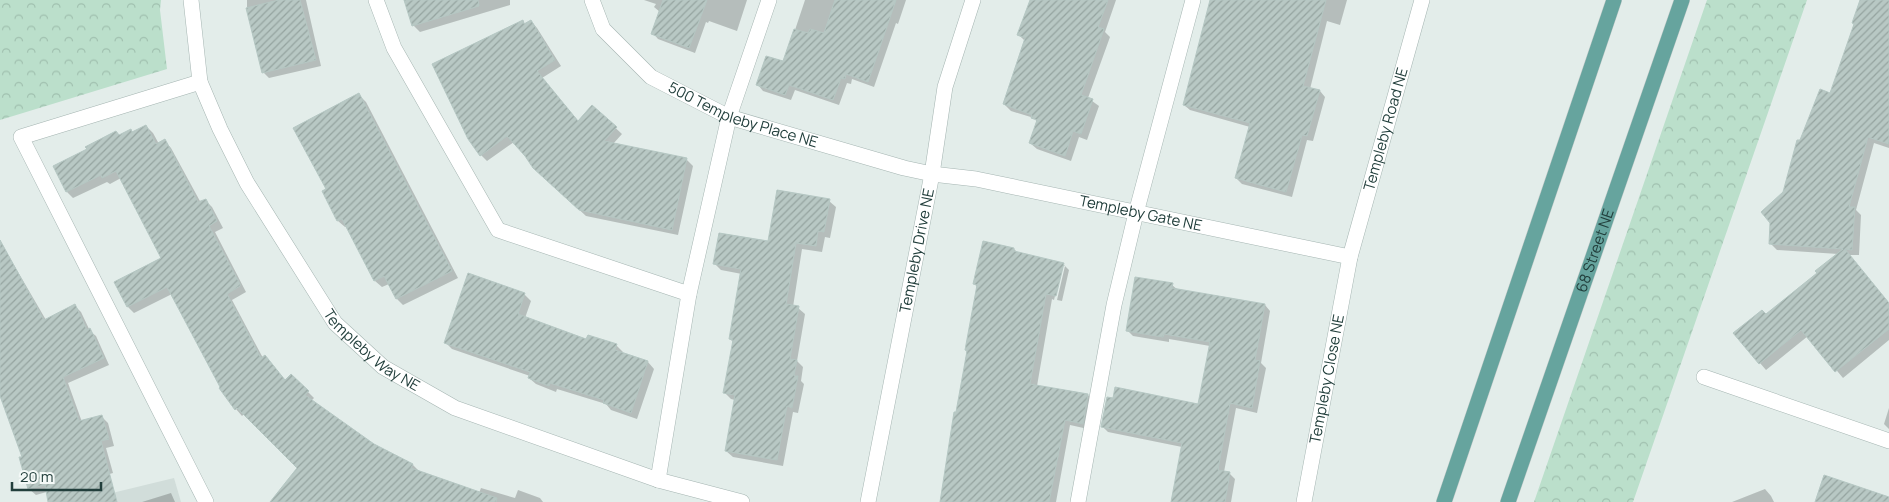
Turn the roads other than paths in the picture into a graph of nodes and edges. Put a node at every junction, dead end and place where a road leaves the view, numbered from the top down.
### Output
1 (191, 0) edge
2 (376, 0) edge
3 (592, 0) edge
4 (769, 0) edge
5 (973, 0) edge
6 (1193, 0) edge
7 (1422, 0) edge
8 (1614, 0) edge
9 (1682, 0) edge
10 (200, 82) junction
11 (729, 117) junction
12 (932, 174) junction
13 (1136, 213) junction
14 (1350, 257) junction
15 (689, 294) junction
16 (1704, 377) dead end
17 (1889, 441) edge
18 (658, 480) junction
19 (206, 502) edge
20 (742, 502) edge
21 (868, 502) edge
22 (1078, 502) edge
23 (1304, 502) edge
24 (1444, 502) edge
25 (1508, 502) edge

1 - 10 street, Templeby Way NE
2 - 15 street
3 - 11 street, 500 Templeby Place NE
4 - 11 street
5 - 12 street, Templeby Drive NE
6 - 13 street
7 - 14 street, Templeby Road NE
8 - 24 main road
9 - 25 main road, 68 Street NE
10 - 18 street, Templeby Way NE
10 - 19 street
11 - 12 street, 500 Templeby Place NE
11 - 15 street
12 - 13 street, Templeby Gate NE
12 - 21 street, Templeby Drive NE
13 - 14 street, Templeby Gate NE
13 - 22 street
14 - 23 street, Templeby Close NE
15 - 18 street
16 - 17 street
18 - 20 street, Templeby Way NE

